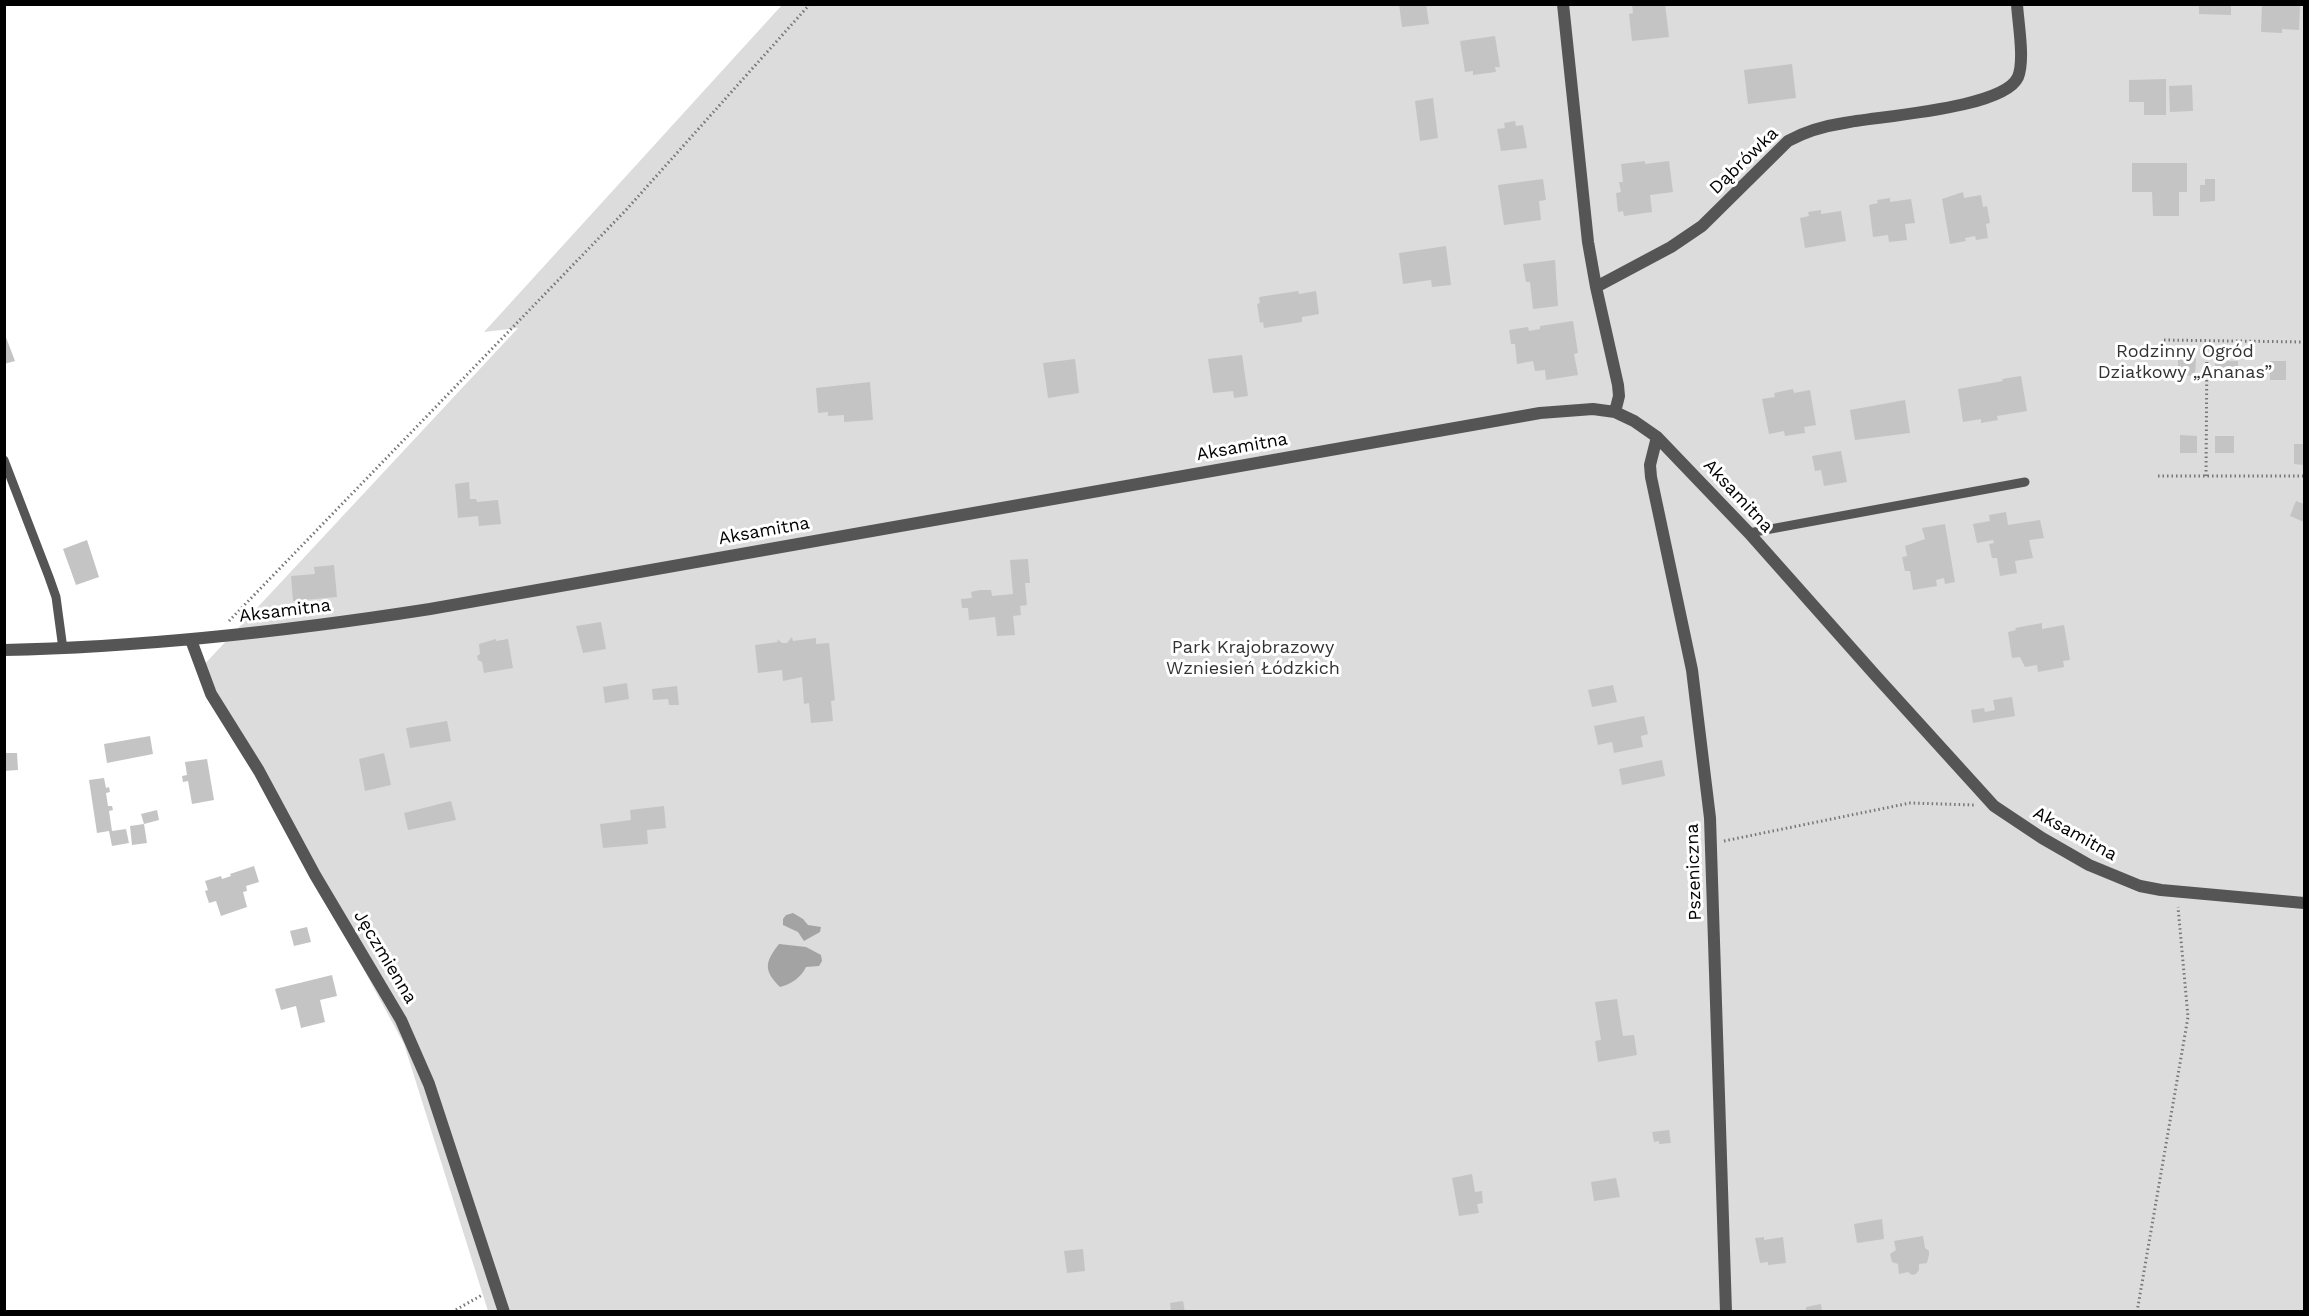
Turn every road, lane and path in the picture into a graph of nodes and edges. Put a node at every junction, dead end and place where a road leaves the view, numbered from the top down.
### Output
1 (810, 4) edge
2 (1563, 4) edge
3 (2017, 4) edge
4 (1596, 287) junction
5 (2164, 340) dead end
6 (2207, 341) junction
7 (2304, 342) edge
8 (1614, 412) junction
9 (1657, 437) junction
10 (4, 460) edge
11 (2158, 476) dead end
12 (2206, 476) junction
13 (2304, 476) edge
14 (2025, 482) dead end
15 (1749, 533) junction
16 (213, 638) junction
17 (191, 640) junction
18 (63, 649) junction
19 (4, 650) edge
20 (1994, 806) junction
21 (1711, 845) junction
22 (2177, 891) junction
23 (2304, 903) edge
24 (497, 1289) junction
25 (453, 1311) edge
26 (504, 1311) edge
27 (1726, 1311) edge
28 (2137, 1311) edge

1 - 16 path
2 - 4 street
3 - 4 street, Dąbrówka
4 - 8 street
5 - 6 path
6 - 7 path
6 - 12 path
8 - 9 street, Aksamitna
8 - 16 street, Aksamitna
9 - 15 street, Aksamitna
9 - 21 street, Pszeniczna
10 - 18 lane
11 - 12 path
12 - 13 path
14 - 15 lane
15 - 20 street, Aksamitna
16 - 17 street, Aksamitna
17 - 18 street, Aksamitna
17 - 24 street, Jęczmienna
18 - 19 street, Aksamitna
20 - 21 path
20 - 22 street, Aksamitna
21 - 27 street, Pszeniczna
22 - 23 street, Aksamitna
22 - 28 path
24 - 25 path
24 - 26 street, Jęczmienna

